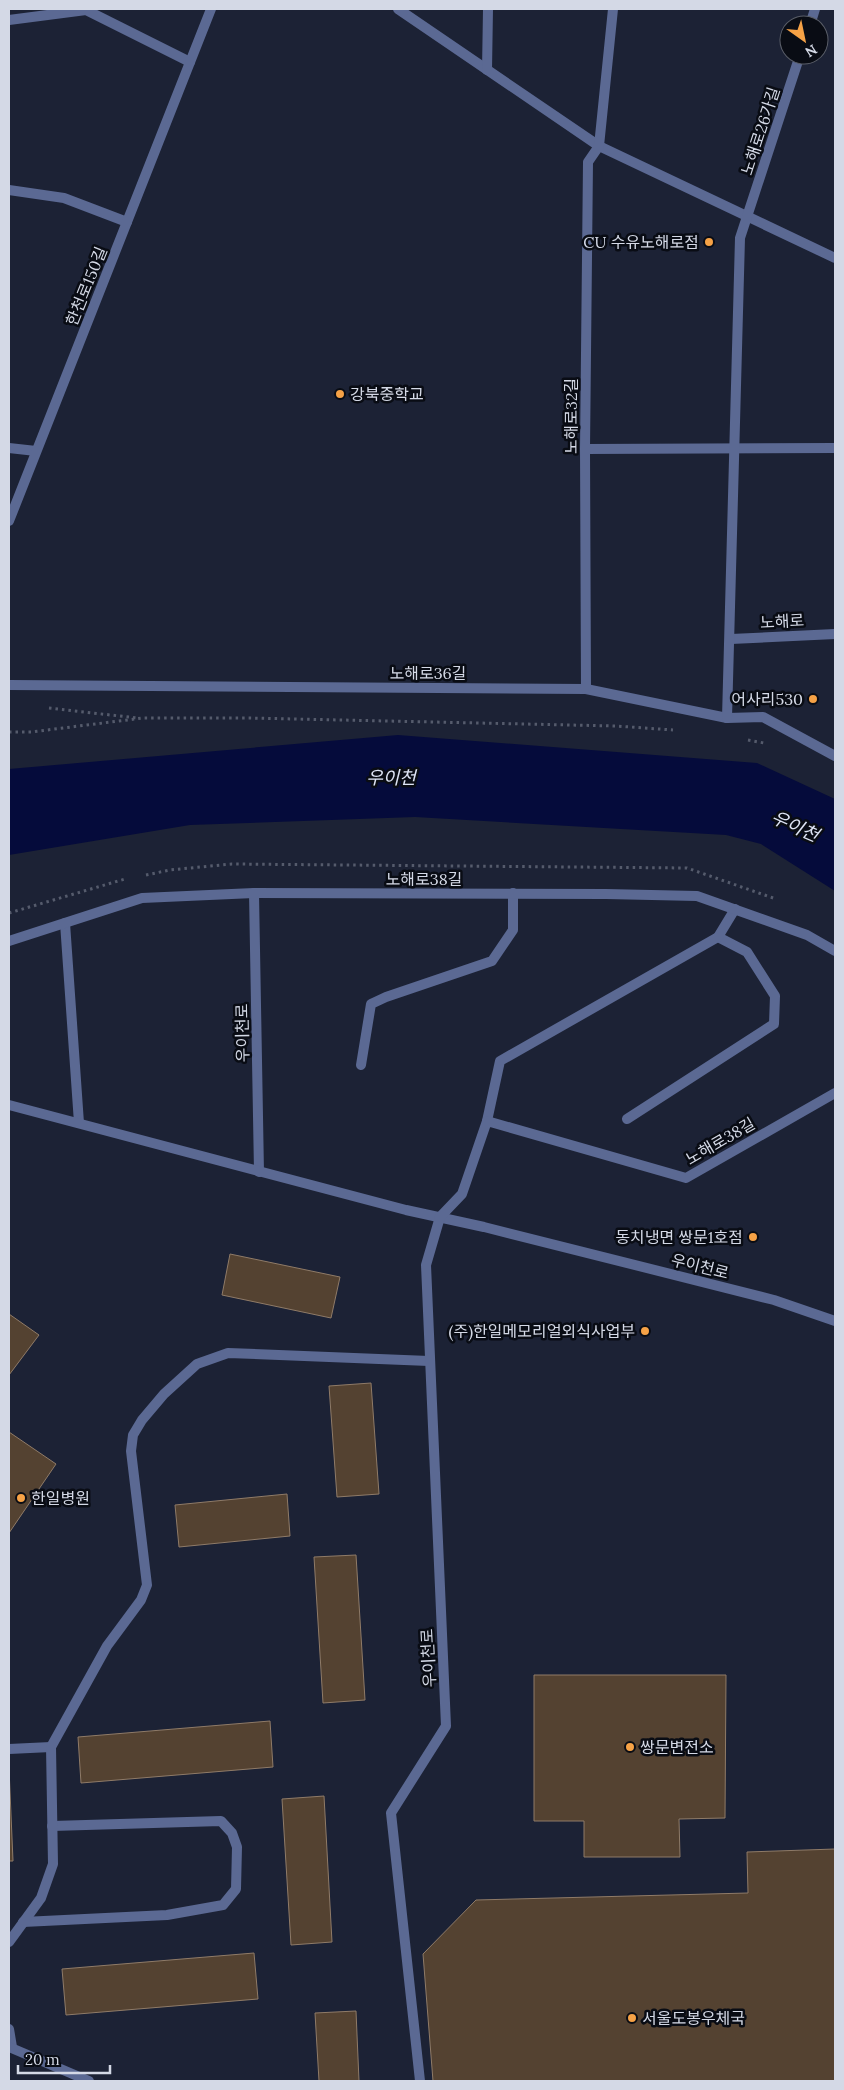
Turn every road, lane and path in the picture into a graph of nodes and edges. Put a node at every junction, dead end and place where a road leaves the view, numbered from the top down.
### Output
1 (211, 9) edge
2 (398, 9) edge
3 (488, 9) edge
4 (613, 9) edge
5 (9, 20) edge
6 (190, 62) junction
7 (797, 65) edge
8 (487, 70) junction
9 (599, 146) junction
10 (9, 190) edge
11 (749, 216) junction
12 (127, 222) junction
13 (835, 258) edge
14 (9, 448) edge
15 (736, 448) junction
16 (835, 448) edge
17 (585, 449) junction
18 (36, 451) junction
19 (9, 521) edge
20 (835, 634) edge
21 (731, 639) junction
22 (9, 685) edge
23 (48, 687) junction
24 (586, 689) junction
25 (143, 718) junction
26 (727, 718) junction
27 (681, 731) dead end
28 (9, 732) edge
29 (745, 740) dead end
30 (772, 744) dead end
31 (835, 756) edge
32 (254, 893) junction
33 (513, 894) junction
34 (735, 910) junction
35 (66, 922) junction
36 (718, 937) junction
37 (9, 941) edge
38 (835, 952) edge
39 (361, 1065) dead end
40 (835, 1093) edge
41 (9, 1106) edge
42 (627, 1119) dead end
43 (486, 1122) junction
44 (79, 1123) junction
45 (259, 1172) junction
46 (440, 1218) junction
47 (835, 1321) edge
48 (429, 1361) junction
49 (51, 1747) junction
50 (9, 1749) edge
51 (52, 1826) junction
52 (23, 1922) junction
53 (9, 1942) edge
54 (9, 2030) edge
55 (10, 2047) edge
56 (89, 2081) edge
57 (420, 2081) edge

1 - 6 street, 한천로150길
2 - 8 street
3 - 8 street
4 - 9 street, 노해로32길
5 - 6 street
6 - 12 street, 한천로150길
7 - 11 street, 노해로26가길
8 - 9 street
9 - 11 street
9 - 17 street, 노해로32길
10 - 12 street
11 - 13 street
11 - 15 street
12 - 18 street, 한천로150길
14 - 18 street
15 - 16 street
15 - 17 street
15 - 21 street
17 - 24 street, 노해로32길
18 - 19 street, 한천로150길
20 - 21 street, 노해로
21 - 26 street
22 - 23 street, 노해로36길
23 - 24 street, 노해로36길
23 - 25 path
24 - 26 street, 노해로36길
25 - 27 path
25 - 28 path
26 - 31 street, 노해로36길
29 - 30 path
32 - 33 street, 노해로38길
32 - 35 street, 노해로38길
32 - 45 street, 우이천로
33 - 34 street, 노해로38길
33 - 39 street
34 - 36 street
34 - 38 street, 노해로38길
35 - 37 street, 노해로38길
35 - 44 street
36 - 42 street
36 - 43 street
40 - 43 street, 노해로38길
41 - 44 street, 우이천로
43 - 46 street
44 - 45 street, 우이천로
45 - 46 street, 우이천로
46 - 47 street, 우이천로
46 - 48 street, 우이천로
48 - 49 street
48 - 57 street, 우이천로
49 - 50 street
49 - 51 street
51 - 52 street
51 - 52 street
52 - 53 street
54 - 55 street
55 - 56 street

